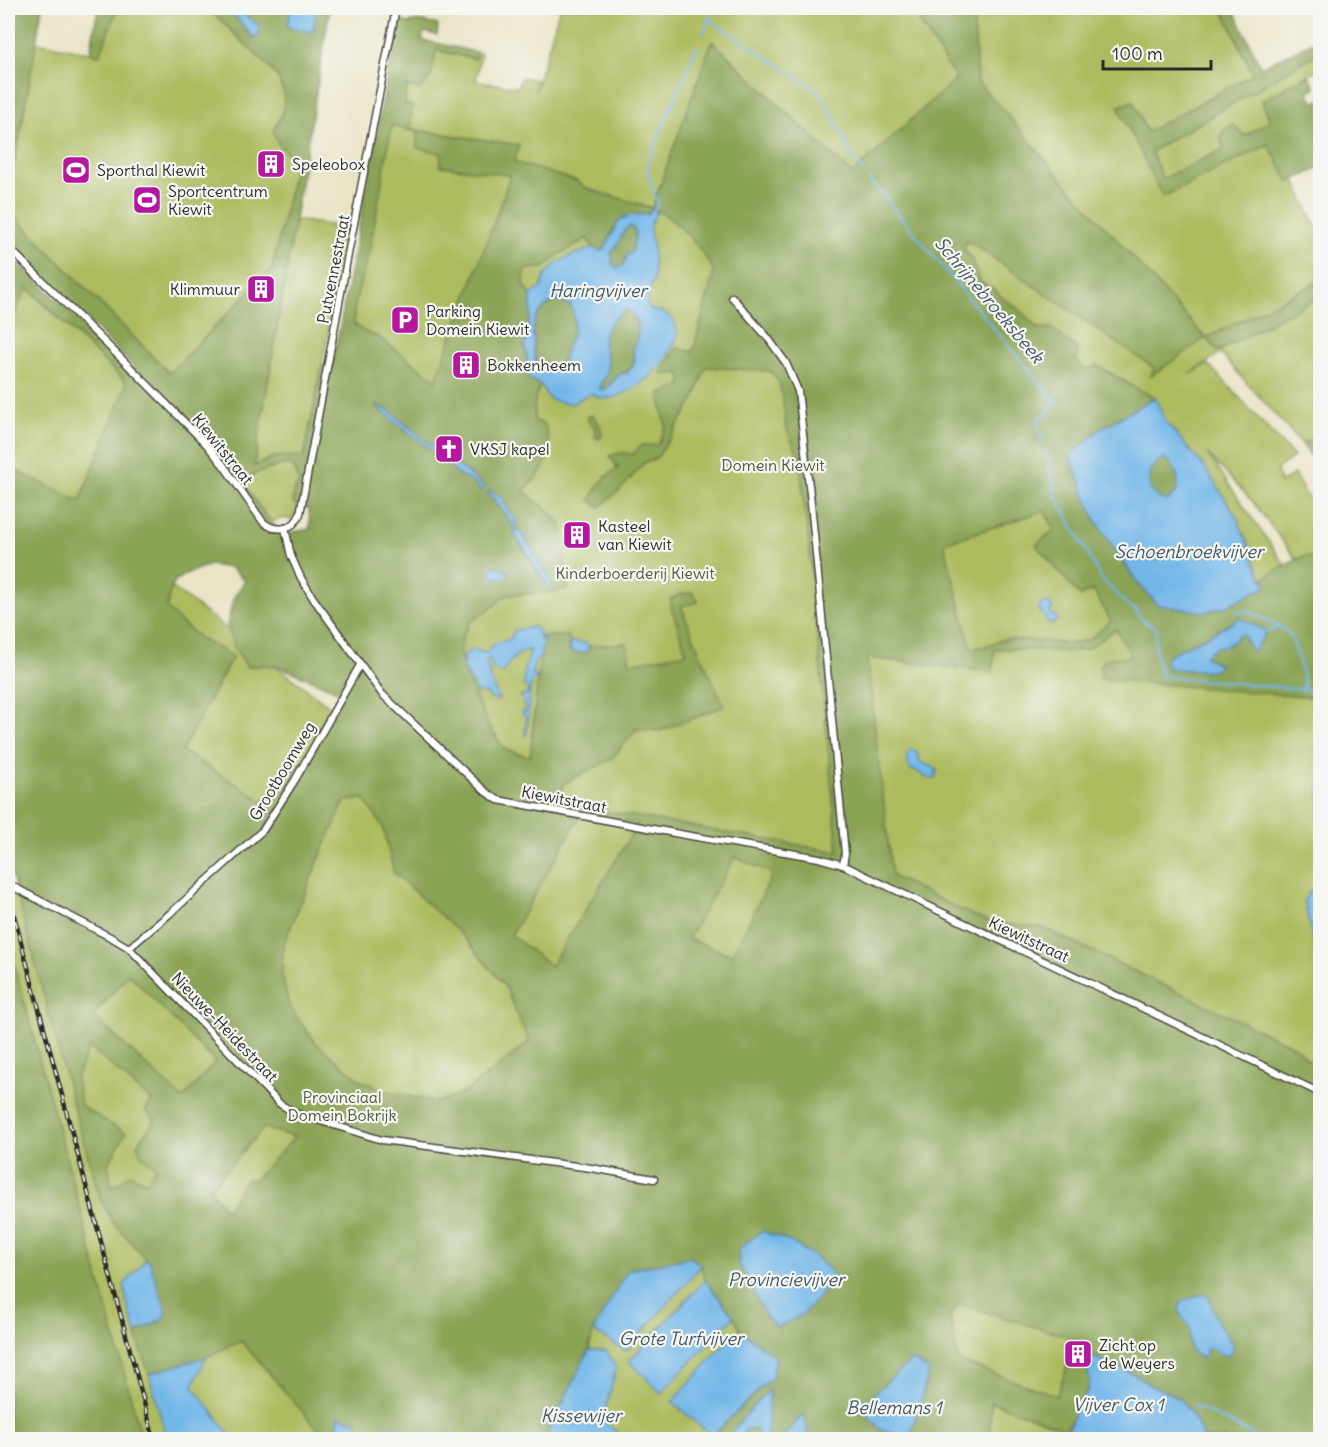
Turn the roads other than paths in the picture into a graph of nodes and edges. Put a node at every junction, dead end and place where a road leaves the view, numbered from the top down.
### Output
1 (396, 8) edge
2 (8, 247) edge
3 (732, 297) dead end
4 (285, 528) junction
5 (360, 665) junction
6 (843, 865) junction
7 (8, 884) edge
8 (129, 948) junction
9 (8, 952) edge
10 (8, 959) edge
11 (1320, 1093) edge
12 (654, 1179) dead end

1 - 4 street, Putvennestraat
2 - 4 street, Kiewitstraat
3 - 6 street
4 - 5 street, Kiewitstraat
5 - 6 street, Kiewitstraat
5 - 8 street, Grootboomweg
6 - 11 street, Kiewitstraat
7 - 8 street, Nieuwe-Heidestraat
8 - 12 street, Nieuwe-Heidestraat
9 - 10 street

